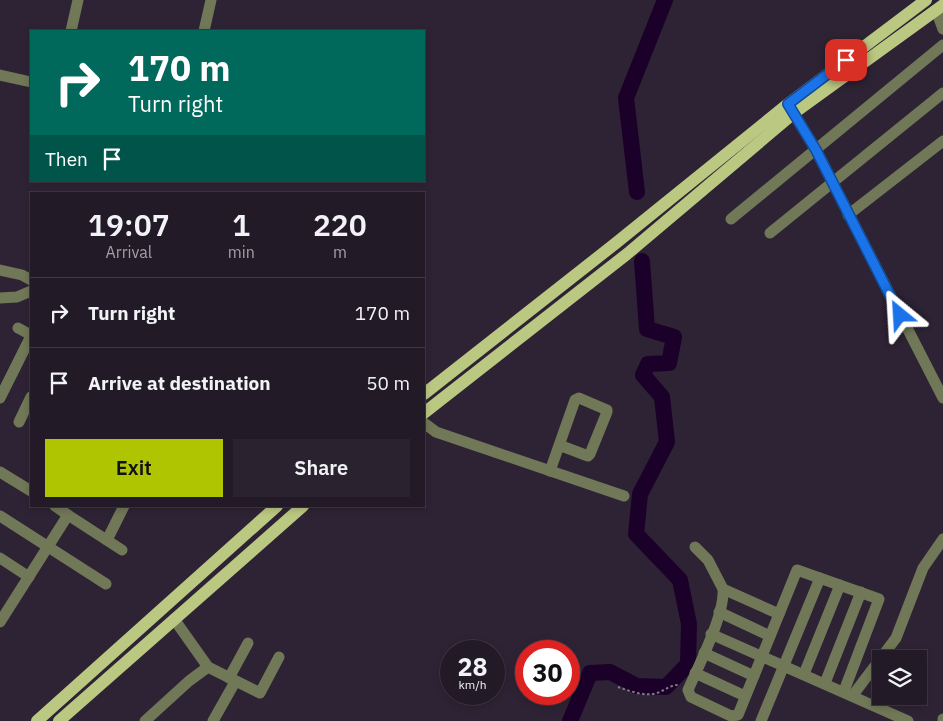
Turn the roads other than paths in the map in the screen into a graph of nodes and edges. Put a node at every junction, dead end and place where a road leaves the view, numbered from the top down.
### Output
1 (78, 0) edge
2 (211, 0) edge
3 (928, 5) edge
4 (942, 27) edge
5 (71, 30) edge
6 (204, 30) edge
7 (943, 45) edge
8 (0, 75) edge
9 (30, 82) edge
10 (943, 93) edge
11 (791, 109) junction
12 (943, 141) edge
13 (816, 150) junction
14 (833, 182) junction
15 (848, 215) junction
16 (731, 219) dead end
17 (770, 233) dead end
18 (0, 270) edge
19 (30, 279) edge
20 (30, 291) edge
21 (0, 298) edge
22 (18, 328) dead end
23 (30, 335) edge
24 (30, 338) edge
25 (425, 393) edge
26 (0, 398) edge
27 (943, 398) edge
28 (30, 399) edge
29 (425, 412) edge
30 (19, 422) dead end
31 (425, 424) edge
32 (559, 445) junction
33 (550, 471) junction
34 (0, 472) edge
35 (30, 491) edge
36 (624, 496) dead end
37 (56, 507) edge
38 (124, 507) edge
39 (276, 507) edge
40 (302, 507) edge
41 (68, 515) junction
42 (0, 516) edge
43 (943, 539) edge
44 (107, 540) junction
45 (48, 546) junction
46 (695, 547) dead end
47 (122, 550) dead end
48 (0, 558) edge
49 (29, 576) junction
50 (820, 578) junction
51 (106, 584) dead end
52 (840, 585) junction
53 (723, 589) junction
54 (861, 592) junction
55 (0, 599) edge
56 (10, 606) junction
57 (719, 612) junction
58 (779, 614) junction
59 (174, 620) junction
60 (0, 622) edge
61 (711, 634) junction
62 (770, 636) junction
63 (248, 643) dead end
64 (704, 652) junction
65 (762, 656) junction
66 (279, 657) dead end
67 (784, 665) junction
68 (208, 666) junction
69 (695, 674) junction
70 (804, 674) junction
71 (754, 676) junction
72 (232, 680) junction
73 (825, 683) junction
74 (849, 693) junction
75 (745, 696) junction
76 (37, 721) edge
77 (59, 721) edge
78 (145, 721) edge
79 (213, 721) edge
80 (761, 721) edge
81 (908, 721) edge

1 - 5 street
2 - 6 street
3 - 4 street
3 - 11 main road
7 - 13 street
8 - 9 street
10 - 14 street
11 - 13 street
11 - 25 main road
11 - 29 main road
12 - 15 street
13 - 14 street
13 - 16 street
14 - 15 street
14 - 17 street
15 - 27 street
18 - 19 street
20 - 21 street
22 - 23 street
24 - 26 street
28 - 30 street
31 - 33 street
32 - 32 street
32 - 33 street
33 - 36 street
34 - 35 street
37 - 41 street
38 - 44 street
39 - 76 main road
40 - 59 main road
41 - 44 street
41 - 45 street
42 - 45 street
43 - 74 street
44 - 47 street
45 - 49 street
45 - 51 street
46 - 53 street
48 - 49 street
49 - 56 street
50 - 52 street
50 - 58 street
50 - 67 street
52 - 54 street
52 - 70 street
53 - 57 street
53 - 58 street
54 - 73 street
54 - 74 street
55 - 56 street
56 - 60 street
57 - 61 street
57 - 62 street
58 - 62 street
59 - 68 street
59 - 77 main road
61 - 64 street
61 - 65 street
62 - 65 street
63 - 72 street
64 - 69 street
64 - 71 street
65 - 67 street
65 - 71 street
66 - 72 street
67 - 70 street
67 - 80 street
68 - 72 street
68 - 78 street
69 - 75 street
69 - 75 street
70 - 73 street
71 - 75 street
72 - 79 street
73 - 74 street
74 - 81 street

